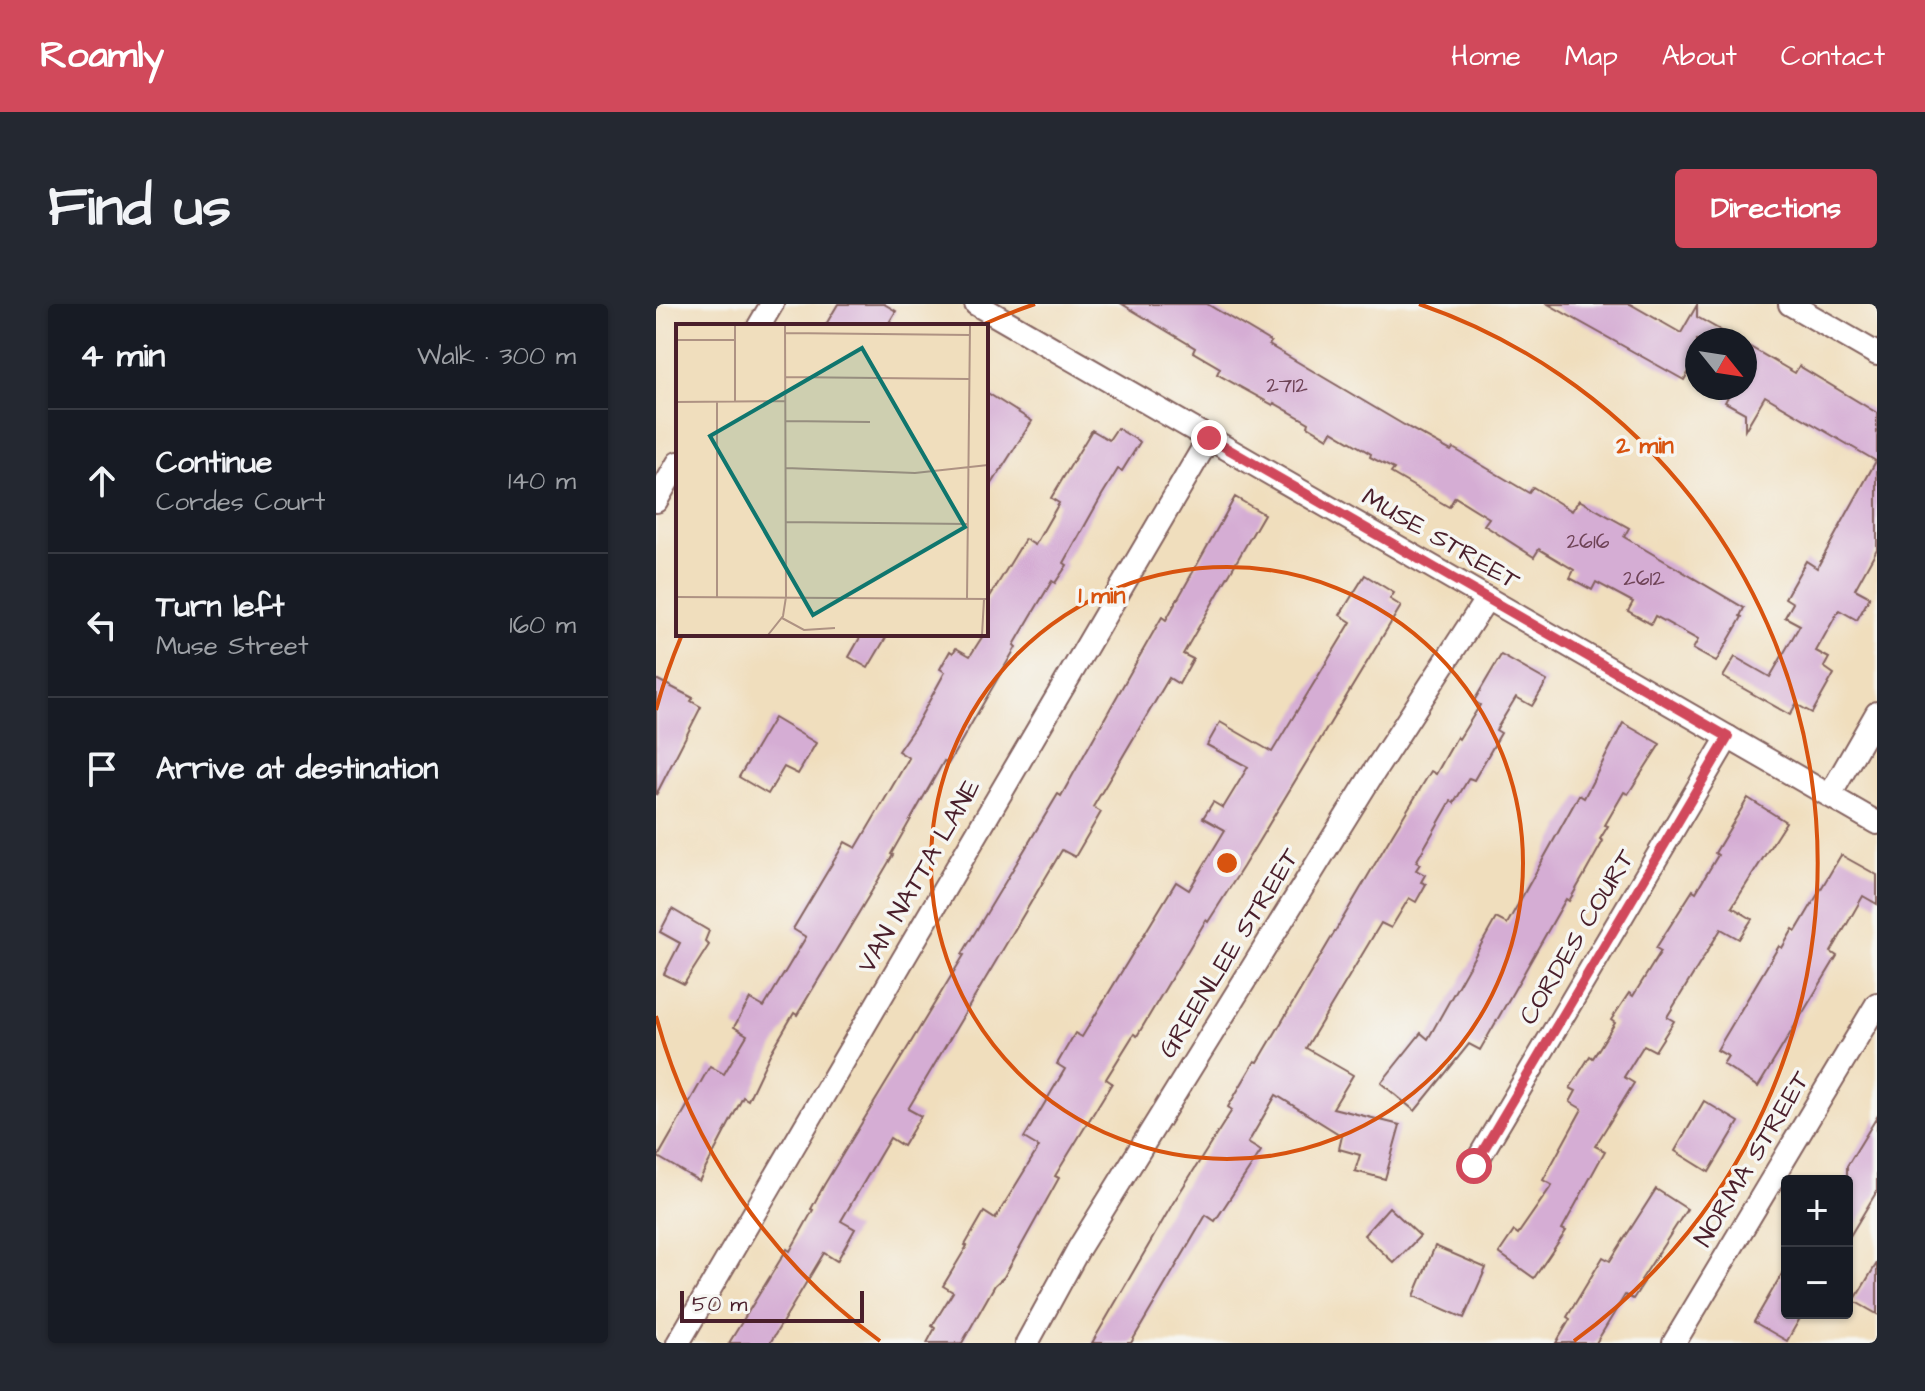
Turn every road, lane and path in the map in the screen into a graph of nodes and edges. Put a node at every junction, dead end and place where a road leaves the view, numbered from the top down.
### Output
1 (772, 304) edge
2 (976, 304) edge
3 (1790, 304) edge
4 (760, 324) edge
5 (1877, 354) edge
6 (1209, 438) junction
7 (676, 466) edge
8 (656, 501) edge
9 (1487, 598) junction
10 (1877, 713) edge
11 (1728, 737) junction
12 (1830, 795) junction
13 (1877, 823) edge
14 (1877, 1004) edge
15 (1474, 1166) dead end
16 (678, 1343) edge
17 (1027, 1343) edge
18 (1674, 1343) edge

1 - 4 street
2 - 6 street, MUSE STREET
3 - 5 street
6 - 9 street, MUSE STREET
6 - 16 street, VAN NATTA LANE
7 - 8 street
9 - 11 street, MUSE STREET
9 - 17 street, GREENLEE STREET
10 - 12 street
11 - 12 street, MUSE STREET
11 - 15 street, CORDES COURT
12 - 13 street, MUSE STREET
14 - 18 street, NORMA STREET

